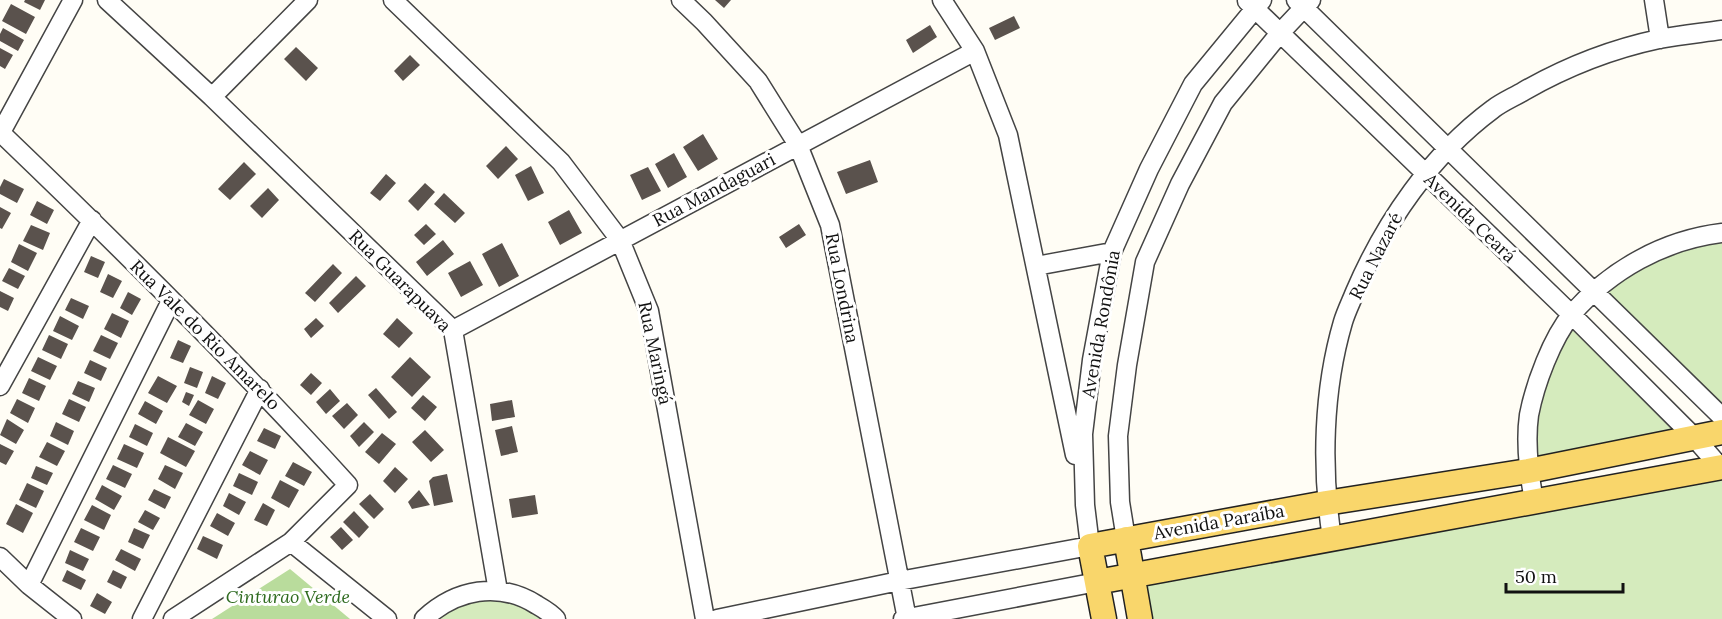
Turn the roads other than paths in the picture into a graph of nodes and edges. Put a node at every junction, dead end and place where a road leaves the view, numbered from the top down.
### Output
1 (73, 0) edge
2 (107, 0) edge
3 (308, 0) edge
4 (393, 0) edge
5 (681, 0) edge
6 (942, 0) edge
7 (1654, 0) edge
8 (1303, 2) edge
9 (1254, 3) edge
10 (1722, 30) edge
11 (1280, 33) junction
12 (1660, 39) junction
13 (975, 51) junction
14 (212, 97) junction
15 (0, 133) edge
16 (798, 145) junction
17 (1448, 149) junction
18 (1425, 175) junction
19 (92, 220) junction
20 (1722, 233) edge
21 (620, 240) junction
22 (1112, 252) junction
23 (1035, 266) junction
24 (1594, 294) junction
25 (171, 301) junction
26 (1572, 315) junction
27 (453, 330) junction
28 (0, 386) edge
29 (260, 389) junction
30 (1722, 417) edge
31 (1722, 432) edge
32 (1694, 437) junction
33 (1721, 467) edge
34 (1528, 471) junction
35 (1534, 501) junction
36 (1326, 503) junction
37 (1085, 505) junction
38 (1332, 538) junction
39 (1126, 539) junction
40 (291, 542) junction
41 (1090, 546) junction
42 (0, 557) edge
43 (1132, 575) junction
44 (899, 581) junction
45 (1097, 582) junction
46 (30, 585) junction
47 (498, 591) junction
48 (72, 619) edge
49 (142, 619) edge
50 (173, 619) edge
51 (387, 619) edge
52 (424, 619) edge
53 (556, 619) edge
54 (705, 619) edge
55 (717, 619) edge
56 (905, 619) edge
57 (1104, 619) edge
58 (1140, 619) edge

1 - 15 street
2 - 14 street, Rua Guarapuava
3 - 14 street
4 - 21 street, Rua Maringá
5 - 16 street, Rua Londrina
6 - 13 street
7 - 12 street
8 - 11 street, Avenida Rondônia
8 - 17 street, Avenida Ceará
9 - 11 street, Avenida Ceará
9 - 22 street, Avenida Rondônia
10 - 12 street, Rua Nazaré
11 - 18 street, Avenida Ceará
11 - 39 street, Avenida Rondônia
12 - 17 street, Rua Nazaré
13 - 16 street, Rua Mandaguari
13 - 23 street
14 - 27 street, Rua Guarapuava
15 - 19 street, Rua Vale do Rio Amarelo
16 - 21 street, Rua Mandaguari
16 - 44 street, Rua Londrina
17 - 18 street, Rua Nazaré
17 - 24 street, Avenida Ceará
18 - 26 street, Avenida Ceará
18 - 36 street, Rua Nazaré
19 - 25 street, Rua Vale do Rio Amarelo
19 - 28 street
20 - 24 street
21 - 27 street, Rua Mandaguari
21 - 54 street, Rua Maringá
22 - 23 street
22 - 37 street, Avenida Rondônia
23 - 37 street
24 - 26 street
24 - 30 street, Avenida Ceará
25 - 29 street, Rua Vale do Rio Amarelo
25 - 46 street
26 - 32 street, Avenida Ceará
26 - 34 street
27 - 47 street, Rua Guarapuava
29 - 40 street, Rua Vale do Rio Amarelo
29 - 49 street
31 - 32 main road, Avenida Paraíba
32 - 33 street, Avenida Ceará
32 - 34 main road, Avenida Paraíba
33 - 35 main road, Avenida Paraíba
34 - 35 street
34 - 36 main road, Avenida Paraíba
35 - 38 main road, Avenida Paraíba
36 - 38 street, Rua Nazaré
36 - 39 main road, Avenida Paraíba
37 - 41 street, Avenida Rondônia
38 - 43 main road, Avenida Paraíba
39 - 41 main road, Avenida Paraíba
39 - 43 main road, Avenida Rondônia
40 - 50 street
40 - 51 street
41 - 44 street, Avenida Paraíba
41 - 45 main road, Avenida Rondônia
42 - 46 street
43 - 45 main road, Avenida Paraíba
43 - 58 main road, Avenida Rondônia
44 - 55 street, Avenida Paraíba
44 - 56 street, Rua Londrina
45 - 56 street, Avenida Paraíba
45 - 57 main road, Avenida Rondônia
46 - 48 street
47 - 52 street
47 - 53 street

